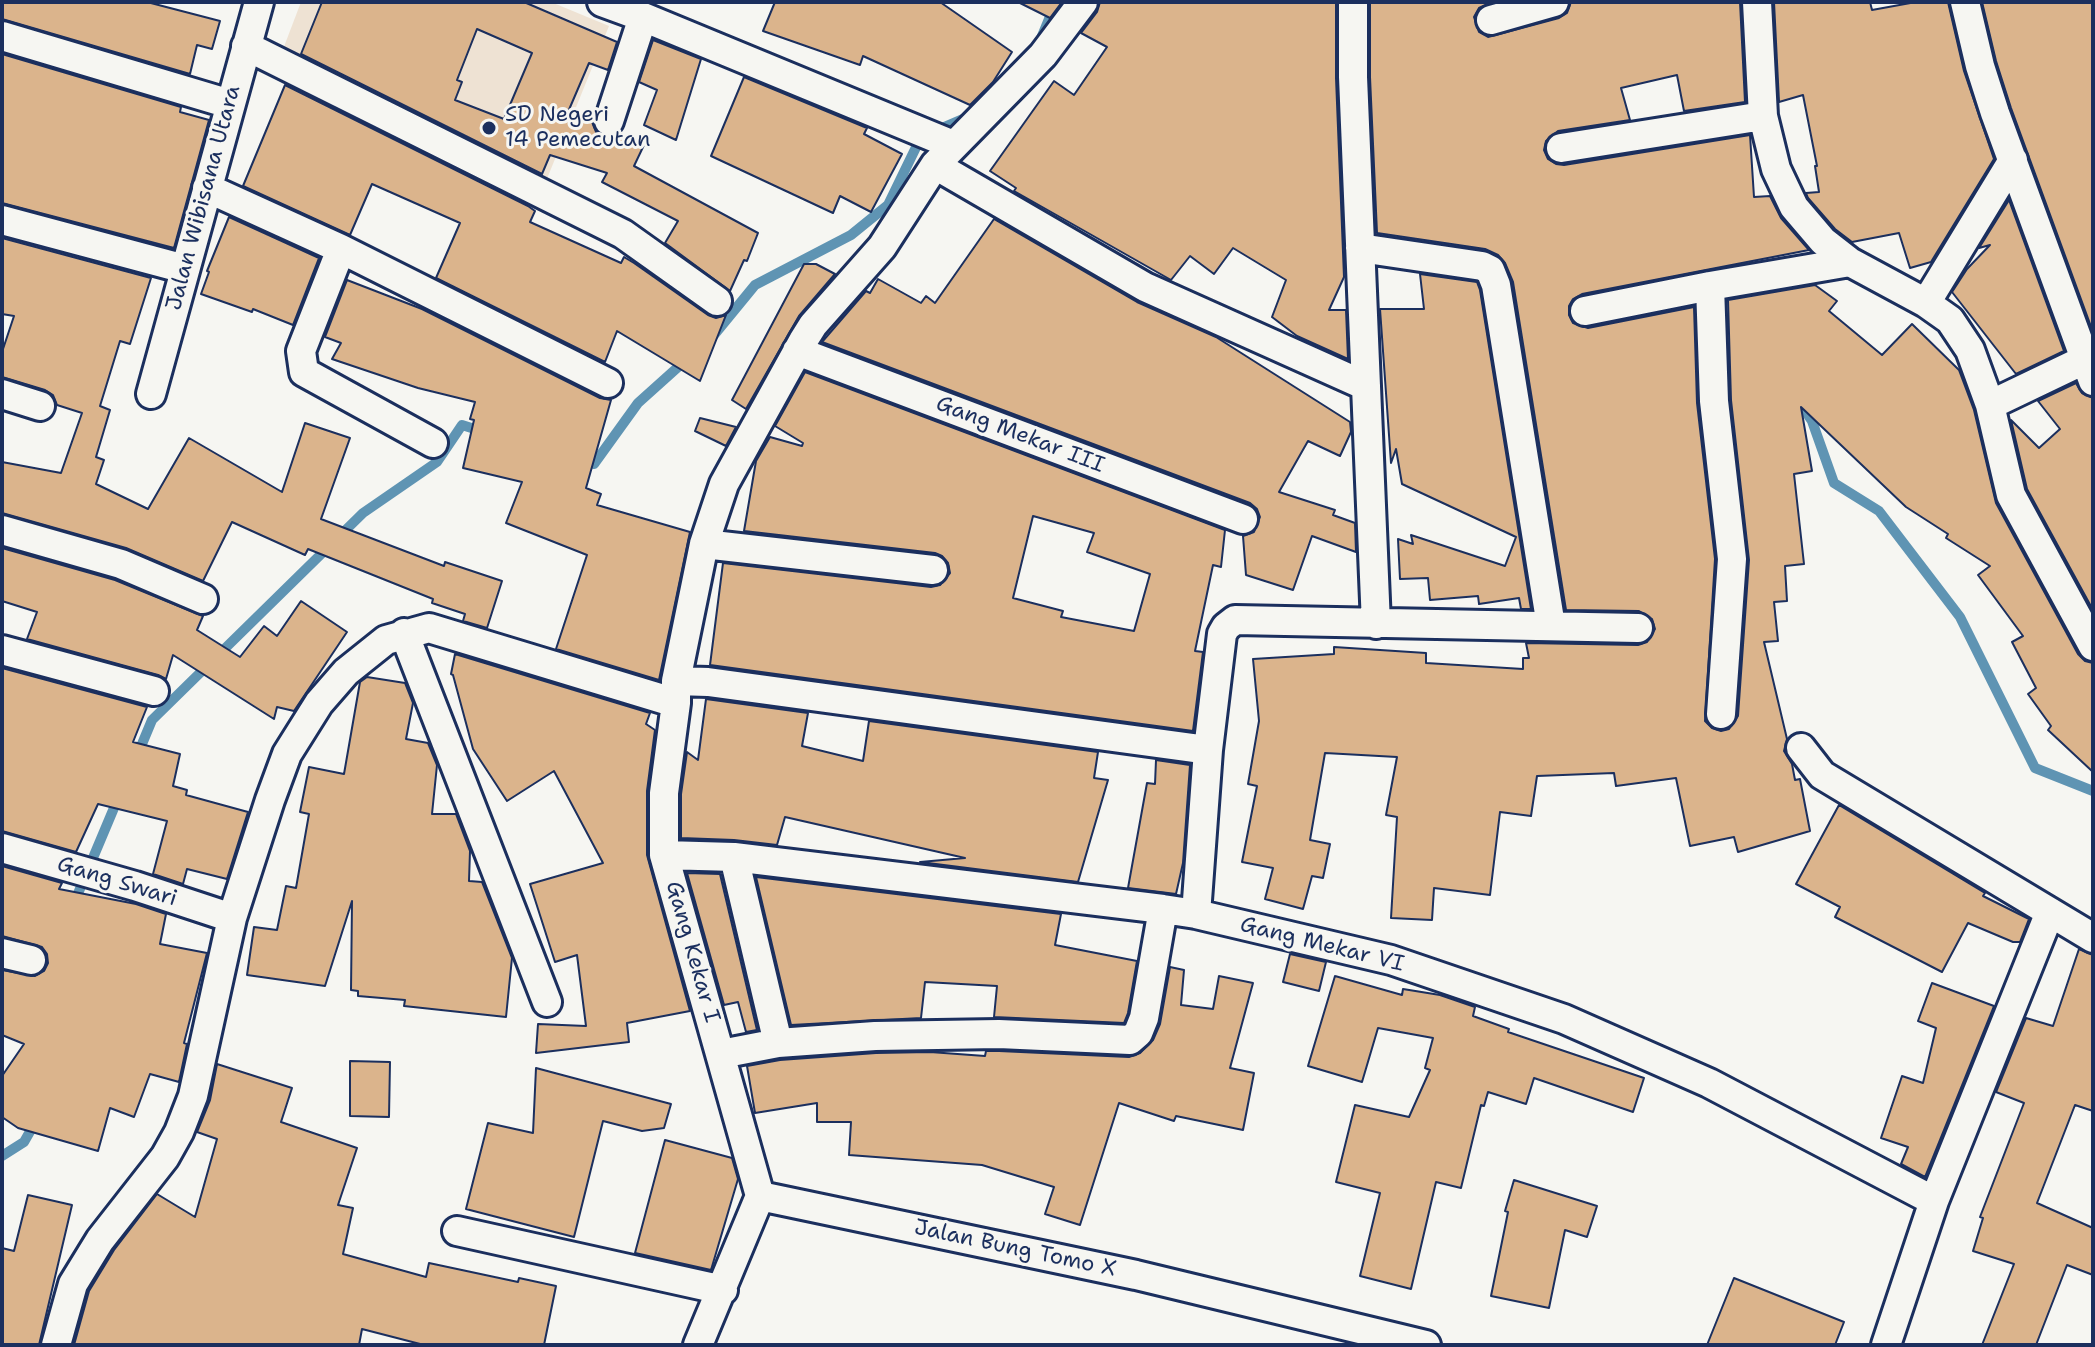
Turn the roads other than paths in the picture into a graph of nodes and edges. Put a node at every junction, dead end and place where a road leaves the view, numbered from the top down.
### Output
1 (259, 2) edge
2 (602, 2) edge
3 (1083, 2) edge
4 (1353, 2) edge
5 (1554, 2) edge
6 (1757, 2) edge
7 (1965, 2) edge
8 (643, 17) junction
9 (1491, 20) dead end
10 (2, 36) edge
11 (246, 46) junction
12 (230, 104) junction
13 (1763, 116) junction
14 (609, 121) dead end
15 (1561, 148) dead end
16 (943, 150) junction
17 (2013, 160) junction
18 (207, 188) junction
19 (2, 220) edge
20 (1360, 248) junction
21 (341, 249) junction
22 (1850, 262) junction
23 (185, 269) junction
24 (1710, 286) junction
25 (717, 301) dead end
26 (1926, 303) junction
27 (1585, 311) dead end
28 (797, 351) junction
29 (2090, 370) edge
30 (608, 383) dead end
31 (1366, 386) junction
32 (2, 394) edge
33 (151, 394) dead end
34 (1990, 405) junction
35 (40, 406) dead end
36 (433, 443) dead end
37 (1243, 519) dead end
38 (2, 530) edge
39 (704, 544) junction
40 (933, 570) dead end
41 (203, 599) dead end
42 (1376, 624) junction
43 (1551, 626) junction
44 (1638, 628) dead end
45 (404, 633) junction
46 (2092, 643) edge
47 (2, 650) edge
48 (154, 691) dead end
49 (676, 692) junction
50 (1721, 714) dead end
51 (1801, 748) dead end
52 (1208, 750) junction
53 (2, 848) edge
54 (664, 855) junction
55 (734, 857) junction
56 (1163, 909) junction
57 (2050, 912) junction
58 (1196, 914) junction
59 (232, 918) junction
60 (2093, 938) edge
61 (2, 953) edge
62 (31, 960) dead end
63 (547, 1002) dead end
64 (778, 1043) junction
65 (721, 1054) junction
66 (760, 1196) junction
67 (1934, 1201) junction
68 (457, 1231) dead end
69 (723, 1290) junction
70 (56, 1345) edge
71 (698, 1345) edge
72 (1426, 1345) edge
73 (1886, 1345) edge

1 - 11 street, Jalan Wibisana Utara
2 - 8 street
3 - 16 street, Gang Kekar I
4 - 20 street
5 - 9 street
6 - 13 street
7 - 17 street
8 - 14 street
8 - 16 street
10 - 12 street
11 - 12 street, Jalan Wibisana Utara
11 - 25 street
12 - 18 street, Jalan Wibisana Utara
13 - 15 street
13 - 22 street
16 - 28 street, Gang Kekar I
16 - 31 street
17 - 26 street
17 - 29 street
18 - 21 street
18 - 23 street, Jalan Wibisana Utara
19 - 23 street
20 - 31 street
20 - 43 street
21 - 30 street
21 - 36 street
22 - 24 street
22 - 26 street
23 - 33 street, Jalan Wibisana Utara
24 - 27 street
24 - 50 street
26 - 34 street
28 - 37 street, Gang Mekar III
28 - 39 street, Gang Kekar I
29 - 34 street
31 - 42 street
32 - 35 street
34 - 46 street
38 - 41 street
39 - 40 street
39 - 49 street, Gang Kekar I
42 - 43 street
42 - 52 street
43 - 44 street
45 - 49 street
45 - 59 street
45 - 63 street
47 - 48 street
49 - 52 street
49 - 54 street, Gang Kekar I
51 - 57 street
52 - 58 street
53 - 59 street, Gang Swari
54 - 55 street, Gang Mekar VI
54 - 65 street, Gang Kekar I
55 - 56 street, Gang Mekar VI
55 - 64 street
56 - 58 street, Gang Mekar VI
56 - 64 street
57 - 60 street
57 - 67 street
58 - 67 street, Gang Mekar VI
59 - 70 street
61 - 62 street
64 - 65 street
65 - 66 street, Gang Kekar I
66 - 69 street
66 - 72 street, Jalan Bung Tomo X
67 - 73 street
68 - 69 street
69 - 71 street

